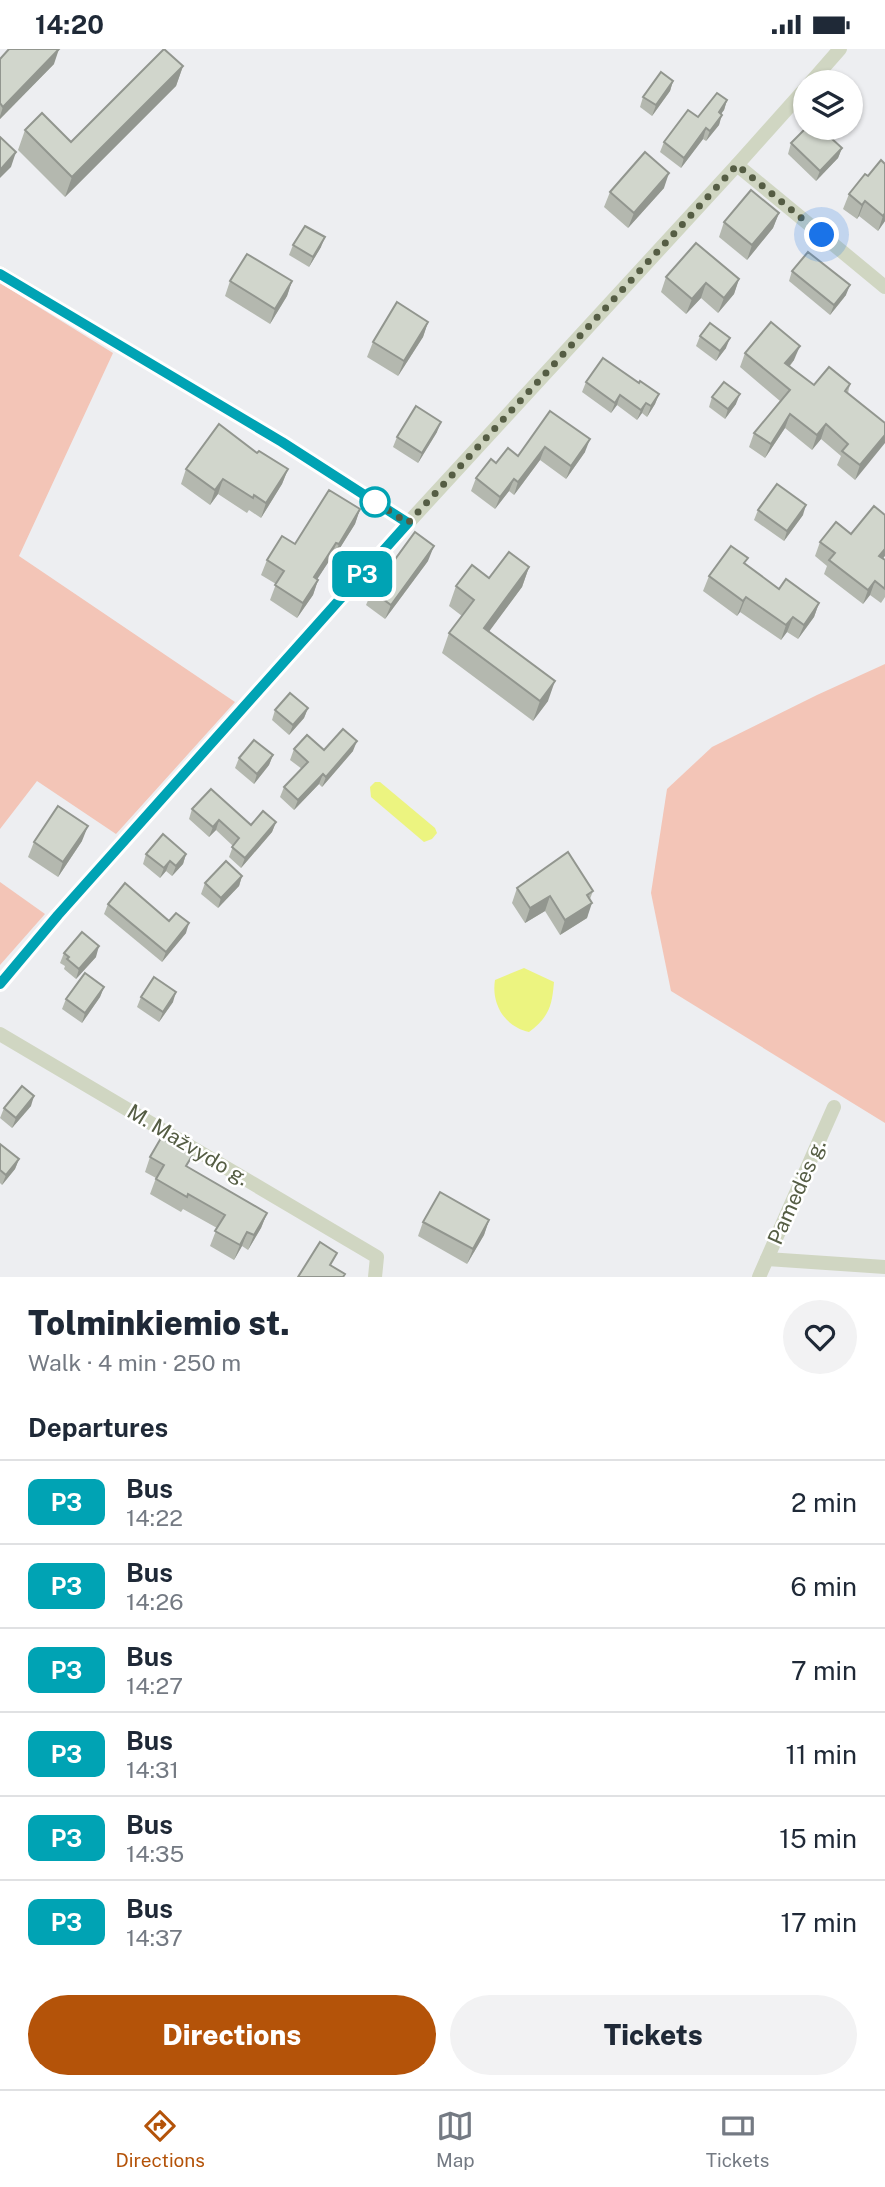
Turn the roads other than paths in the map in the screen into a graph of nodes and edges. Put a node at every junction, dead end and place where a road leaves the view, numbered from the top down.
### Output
1 (840, 49) edge
2 (822, 70) edge
3 (793, 102) edge
4 (737, 165) junction
5 (0, 274) edge
6 (885, 287) edge
7 (408, 523) junction
8 (0, 984) edge
9 (0, 1034) edge
10 (834, 1107) dead end
11 (767, 1259) junction
12 (885, 1267) edge
13 (375, 1277) edge
14 (759, 1277) edge

1 - 2 street
3 - 4 street
4 - 6 street
4 - 7 street
5 - 7 street
7 - 8 street
9 - 13 street, M. Mažvydo g.
10 - 11 street, Pamedės g.
11 - 12 street
11 - 14 street, Pamedės g.

